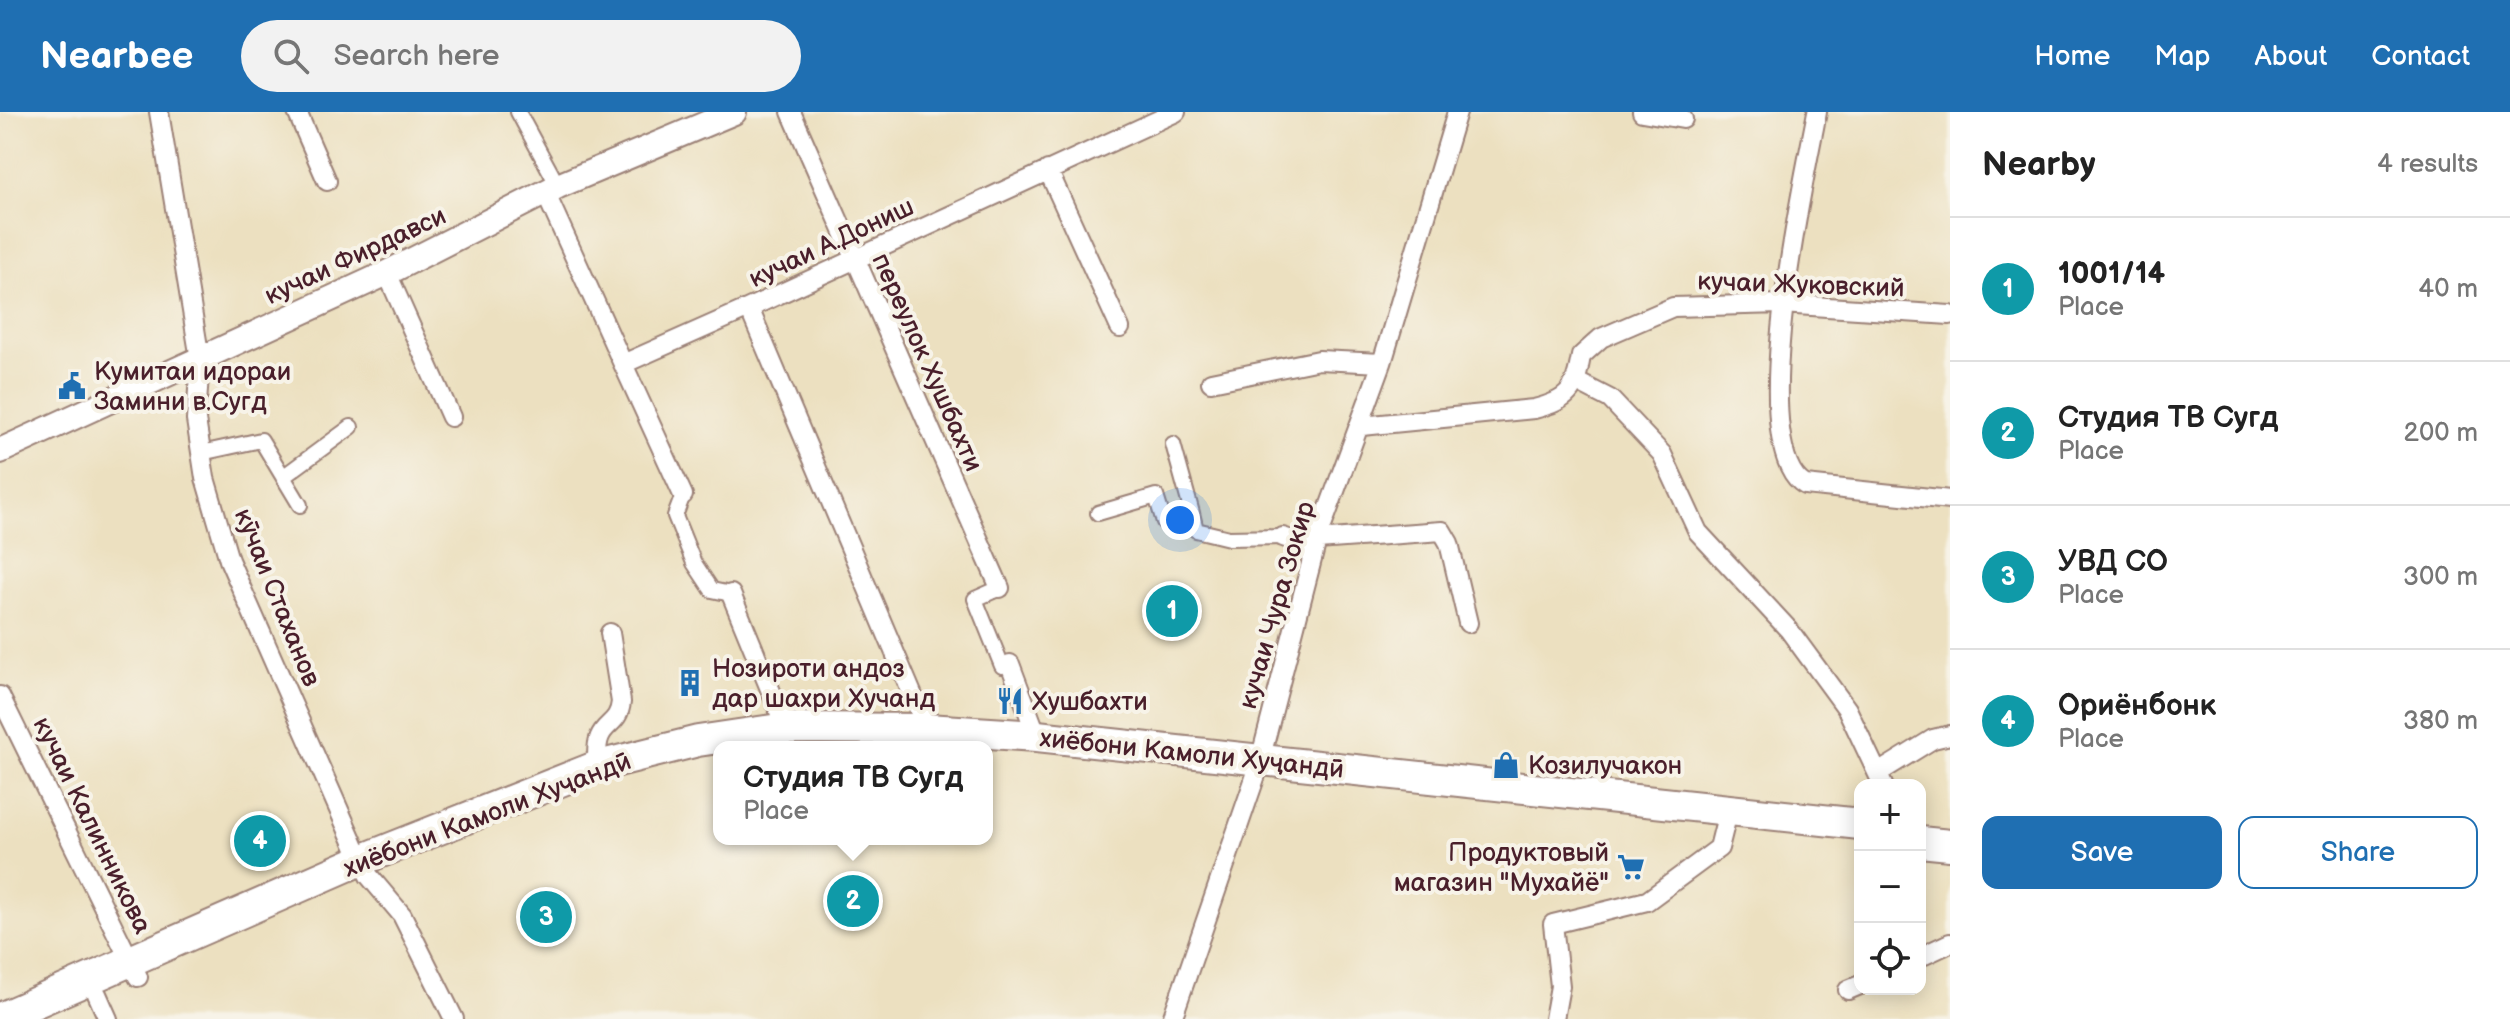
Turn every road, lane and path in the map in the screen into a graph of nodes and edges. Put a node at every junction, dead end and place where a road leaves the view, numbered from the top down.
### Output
1 (159, 112) edge
2 (297, 112) edge
3 (518, 112) edge
4 (734, 112) edge
5 (791, 112) edge
6 (1176, 112) edge
7 (1457, 112) edge
8 (1642, 112) edge
9 (1817, 112) edge
10 (1683, 119) dead end
11 (1048, 170) junction
12 (327, 181) dead end
13 (552, 190) junction
14 (854, 259) junction
15 (387, 273) junction
16 (1781, 304) junction
17 (749, 308) junction
18 (1950, 315) edge
19 (1120, 328) dead end
20 (200, 359) junction
21 (1382, 363) junction
22 (623, 364) junction
23 (1211, 382) dead end
24 (1577, 382) junction
25 (451, 417) dead end
26 (1362, 426) junction
27 (351, 427) dead end
28 (1173, 444) dead end
29 (0, 451) edge
30 (201, 453) junction
31 (283, 477) junction
32 (683, 495) joint
33 (1950, 500) edge
34 (300, 505) dead end
35 (1098, 513) dead end
36 (1192, 513) junction
37 (1283, 537) joint
38 (1316, 544) junction
39 (1000, 588) joint
40 (731, 594) joint
41 (1468, 623) dead end
42 (610, 633) dead end
43 (1010, 664) joint
44 (0, 696) edge
45 (786, 728) junction
46 (927, 729) junction
47 (1950, 735) edge
48 (1037, 736) junction
49 (993, 746) edge
50 (713, 751) edge
51 (598, 766) junction
52 (1258, 766) junction
53 (1881, 779) edge
54 (1854, 823) edge
55 (1725, 824) junction
56 (1926, 831) edge
57 (1950, 833) edge
58 (1854, 836) edge
59 (1926, 843) edge
60 (1950, 845) edge
61 (365, 868) junction
62 (1950, 943) edge
63 (1926, 954) edge
64 (134, 968) junction
65 (102, 1007) edge
66 (0, 1018) edge
67 (44, 1019) edge
68 (454, 1019) edge
69 (1172, 1019) edge
70 (1554, 1019) edge

1 - 20 street, кӯчаи Стаханов
2 - 12 street
3 - 13 street
4 - 13 street, кучаи Фирдавси
5 - 14 street, переулок Хушбахти
6 - 11 street, кучаи А.Дониш
7 - 21 street, кучаи Чура Зокир
8 - 10 street
9 - 16 street
11 - 14 street, кучаи А.Дониш
11 - 19 street
13 - 15 street, кучаи Фирдавси
13 - 22 street
14 - 17 street, кучаи А.Дониш
14 - 39 street, переулок Хушбахти
15 - 20 street, кучаи Фирдавси
15 - 25 street
16 - 18 street, кучаи Жуковский
16 - 24 street, кучаи Жуковский
16 - 33 street
17 - 22 street
17 - 46 street, кучаи А.Дониш
20 - 29 street, кучаи Фирдавси
20 - 30 street, кӯчаи Стаханов
21 - 23 street
21 - 26 street, кучаи Чура Зокир
22 - 32 street
24 - 26 street, кучаи Жуковский
24 - 53 street
26 - 38 street, кучаи Чура Зокир
27 - 31 street
28 - 36 street
30 - 31 street
30 - 61 street, кӯчаи Стаханов
31 - 34 street
32 - 40 street
35 - 36 street
36 - 37 street
37 - 38 street
38 - 41 street
38 - 52 street, кучаи Чура Зокир
39 - 43 street
40 - 45 street
42 - 51 street
43 - 48 street
44 - 64 street, кучаи Калинникова
45 - 46 main road, хиёбони Камоли Хуҷандӣ
45 - 51 main road, хиёбони Камоли Хуҷандӣ
46 - 48 main road, хиёбони Камоли Хуҷандӣ
47 - 53 street
48 - 52 main road, хиёбони Камоли Хуҷандӣ
49 - 52 main road, хиёбони Камоли Хуҷандӣ
50 - 61 main road, хиёбони Камоли Хуҷандӣ
51 - 61 main road, хиёбони Камоли Хуҷандӣ
52 - 54 main road, хиёбони Камоли Хуҷандӣ
52 - 55 main road, хиёбони Камоли Хуҷандӣ
52 - 69 street, кучаи Чура Зокир
55 - 58 main road, хиёбони Камоли Хуҷандӣ
55 - 70 street
56 - 57 main road
59 - 60 main road
61 - 64 main road, хиёбони Камоли Хуҷандӣ
61 - 68 street, кӯчаи Стаханов
62 - 63 street
64 - 65 main road, хиёбони Камоли Хуҷандӣ
64 - 66 main road, хиёбони Камоли Хуҷандӣ
65 - 67 main road, хиёбони Камоли Хуҷандӣ

